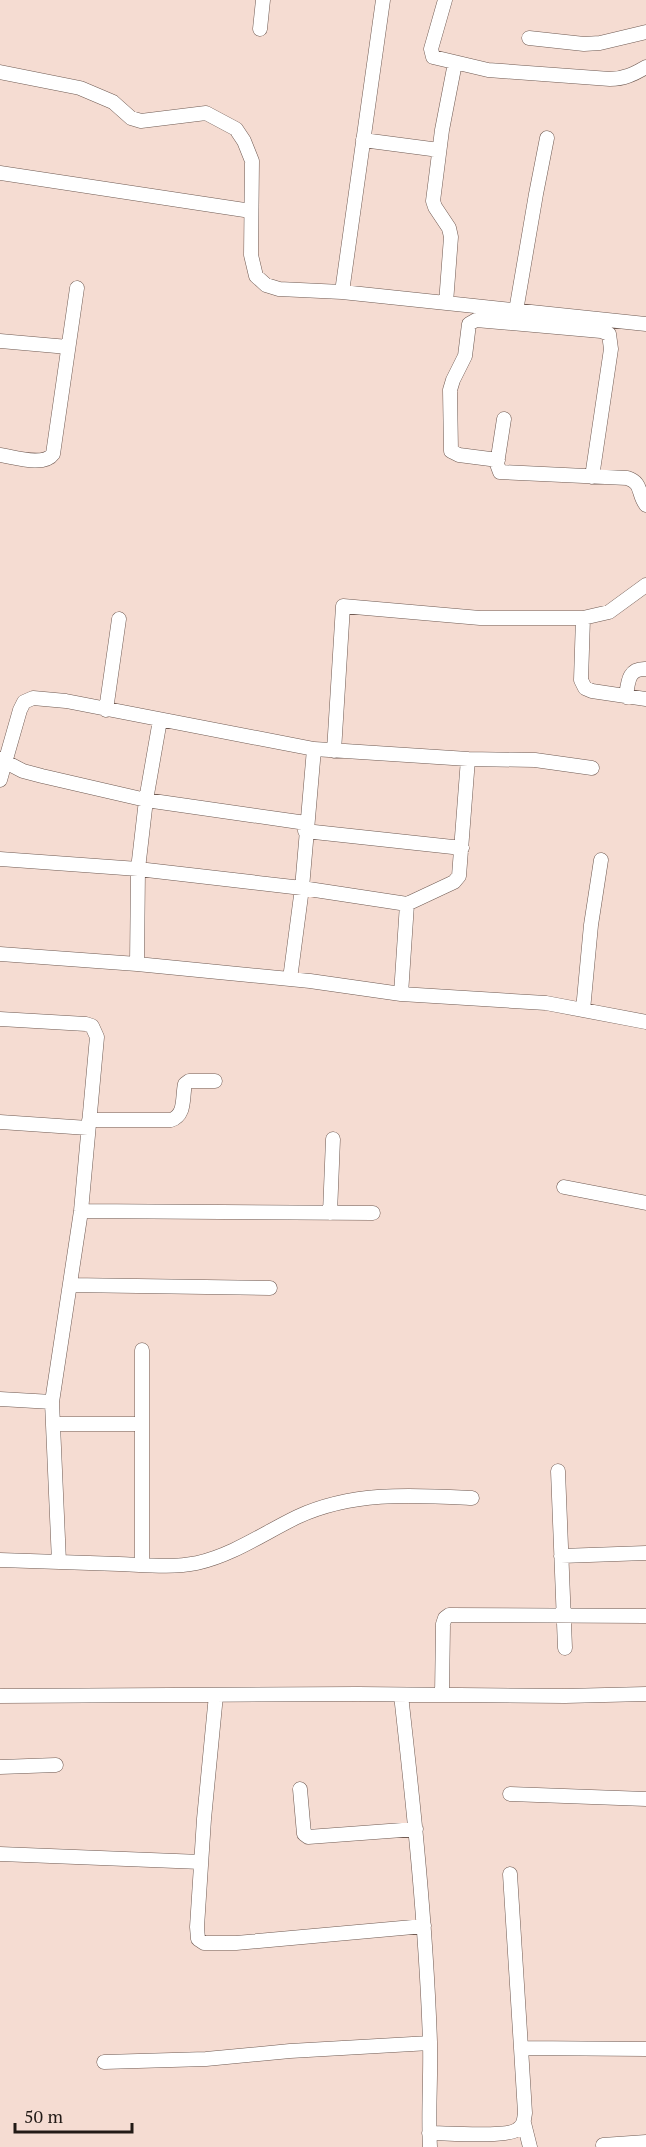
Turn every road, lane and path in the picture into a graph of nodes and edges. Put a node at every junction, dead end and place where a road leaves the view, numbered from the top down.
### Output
1 (263, 0) edge
2 (382, 0) edge
3 (445, 0) edge
4 (260, 29) dead end
5 (646, 33) edge
6 (529, 38) dead end
7 (455, 63) junction
8 (646, 67) edge
9 (0, 72) edge
10 (547, 138) dead end
11 (363, 140) junction
12 (439, 150) junction
13 (0, 173) edge
14 (251, 211) junction
15 (77, 288) dead end
16 (342, 292) junction
17 (446, 303) junction
18 (516, 311) junction
19 (557, 321) junction
20 (646, 324) edge
21 (0, 341) edge
22 (68, 347) junction
23 (504, 419) dead end
24 (0, 455) edge
25 (498, 460) junction
26 (592, 477) junction
27 (646, 505) edge
28 (646, 585) edge
29 (583, 618) junction
30 (119, 619) dead end
31 (646, 669) edge
32 (626, 697) junction
33 (646, 699) edge
34 (106, 710) junction
35 (160, 720) junction
36 (314, 749) junction
37 (334, 751) junction
38 (468, 759) junction
39 (2, 760) edge
40 (592, 768) dead end
41 (0, 780) edge
42 (146, 800) junction
43 (306, 827) junction
44 (462, 848) junction
45 (0, 860) edge
46 (601, 860) dead end
47 (138, 868) junction
48 (302, 888) junction
49 (407, 904) junction
50 (0, 954) edge
51 (137, 964) junction
52 (290, 979) junction
53 (401, 994) junction
54 (583, 1010) junction
55 (0, 1019) edge
56 (646, 1022) edge
57 (215, 1081) dead end
58 (0, 1122) edge
59 (88, 1124) junction
60 (333, 1139) dead end
61 (564, 1187) dead end
62 (646, 1203) edge
63 (81, 1210) junction
64 (330, 1213) junction
65 (373, 1213) dead end
66 (70, 1285) junction
67 (270, 1288) dead end
68 (142, 1350) dead end
69 (0, 1399) edge
70 (52, 1402) junction
71 (53, 1424) junction
72 (142, 1424) junction
73 (558, 1471) dead end
74 (472, 1498) dead end
75 (646, 1553) edge
76 (561, 1556) junction
77 (0, 1560) edge
78 (59, 1562) junction
79 (142, 1565) junction
80 (646, 1616) edge
81 (564, 1617) junction
82 (565, 1648) dead end
83 (646, 1694) edge
84 (216, 1695) junction
85 (401, 1695) junction
86 (442, 1695) junction
87 (0, 1696) edge
88 (56, 1765) dead end
89 (0, 1767) edge
90 (300, 1789) dead end
91 (510, 1794) dead end
92 (646, 1799) edge
93 (416, 1829) junction
94 (0, 1854) edge
95 (201, 1862) junction
96 (510, 1874) dead end
97 (424, 1926) junction
98 (430, 2043) junction
99 (521, 2048) junction
100 (646, 2049) edge
101 (104, 2062) dead end
102 (524, 2123) junction
103 (429, 2133) junction
104 (646, 2142) edge
105 (603, 2145) dead end
106 (430, 2147) edge
107 (530, 2147) edge

1 - 4 street
2 - 11 street
3 - 7 street
5 - 6 street
7 - 8 street
7 - 12 street
9 - 14 street
10 - 18 street
11 - 12 street
11 - 16 street
12 - 17 street
13 - 14 street
14 - 16 street
15 - 22 street
16 - 17 street
17 - 18 street
18 - 19 street
19 - 20 street
19 - 25 street
19 - 26 street
21 - 22 street
22 - 24 street
23 - 25 street
25 - 26 street
26 - 27 street
28 - 29 street
29 - 32 street
29 - 37 street
30 - 34 street
31 - 32 street
32 - 33 street
34 - 35 street
34 - 39 street
35 - 36 street
35 - 42 street
36 - 37 street
36 - 43 street
37 - 38 street
38 - 40 street
38 - 44 street
39 - 41 street
39 - 42 street
42 - 43 street
42 - 47 street
43 - 44 street
43 - 48 street
44 - 49 street
45 - 47 street
46 - 54 street
47 - 48 street
47 - 51 street
48 - 49 street
48 - 52 street
49 - 53 street
50 - 51 street
51 - 52 street
52 - 53 street
53 - 54 street
54 - 56 street
55 - 59 street
57 - 59 street
58 - 59 street
59 - 63 street
60 - 64 street
61 - 62 street
63 - 64 street
63 - 66 street
64 - 65 street
66 - 67 street
66 - 70 street
68 - 72 street
69 - 70 street
70 - 71 street
71 - 72 street
71 - 78 street
72 - 79 street
73 - 76 street
74 - 79 street
75 - 76 street
76 - 81 street
77 - 78 street
78 - 79 street
80 - 81 street
81 - 82 street
81 - 86 street
83 - 86 street
84 - 85 street
84 - 87 street
84 - 95 street
85 - 86 street
85 - 93 street
88 - 89 street
90 - 93 street
91 - 92 street
93 - 97 street
94 - 95 street
95 - 97 street
96 - 99 street
97 - 98 street
98 - 101 street
98 - 103 street
99 - 100 street
99 - 102 street
102 - 103 street
102 - 107 street
103 - 106 street
104 - 105 street

